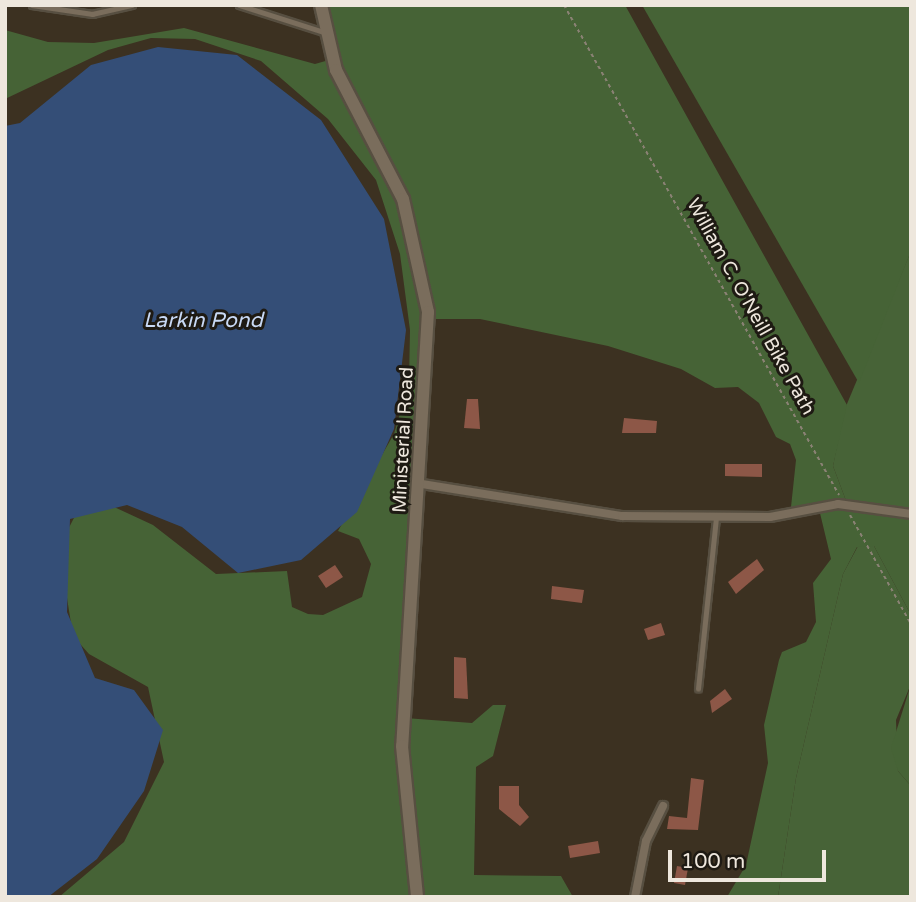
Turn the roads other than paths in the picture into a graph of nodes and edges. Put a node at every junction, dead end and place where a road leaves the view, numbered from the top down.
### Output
1 (32, 5) edge
2 (132, 5) edge
3 (239, 5) edge
4 (321, 5) edge
5 (252, 7) edge
6 (325, 32) junction
7 (422, 484) junction
8 (911, 514) edge
9 (716, 518) junction
10 (698, 689) dead end
11 (663, 806) dead end
12 (417, 897) edge
13 (635, 897) edge

1 - 2 lane
3 - 5 lane
4 - 6 main road, Ministerial Road
5 - 6 lane
6 - 7 main road, Ministerial Road
7 - 9 street
7 - 12 main road, Ministerial Road
8 - 9 street
9 - 10 lane
11 - 13 street

